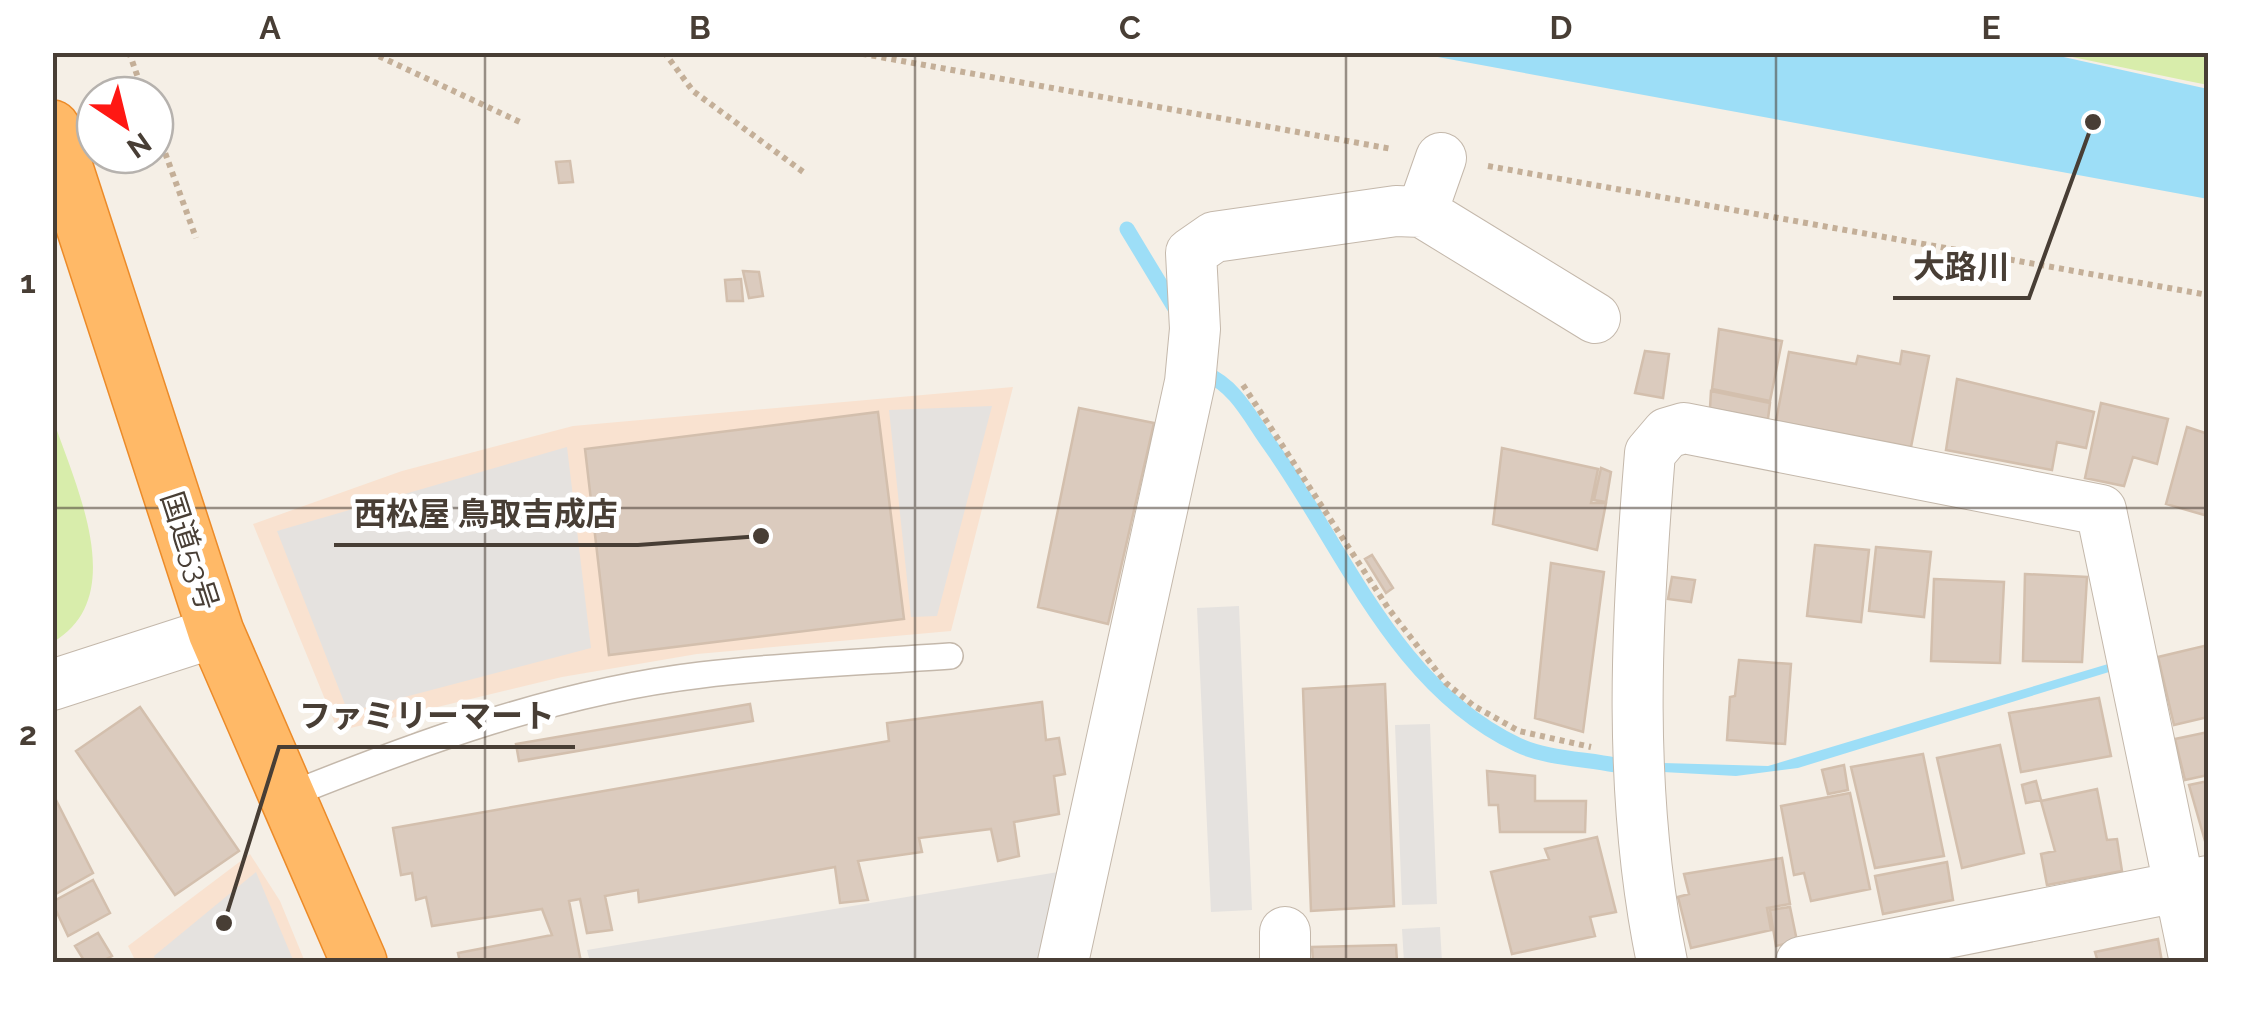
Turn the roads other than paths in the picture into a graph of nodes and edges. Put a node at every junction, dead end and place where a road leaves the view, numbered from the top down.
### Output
1 (52, 128) edge
2 (1440, 158) road end
3 (1422, 212) junction
4 (1595, 318) dead end
5 (216, 632) junction
6 (950, 656) dead end
7 (52, 684) edge
8 (287, 796) junction
9 (2194, 884) edge
10 (359, 962) edge
11 (1063, 962) edge
12 (1662, 962) edge
13 (1801, 962) edge
14 (2195, 962) edge

1 - 5 highway, 国道53号
2 - 3 street
3 - 4 street
3 - 11 street
5 - 7 street
5 - 8 highway, 国道53号
6 - 8 lane
8 - 10 highway, 国道53号
9 - 12 street
9 - 13 street
9 - 14 street

